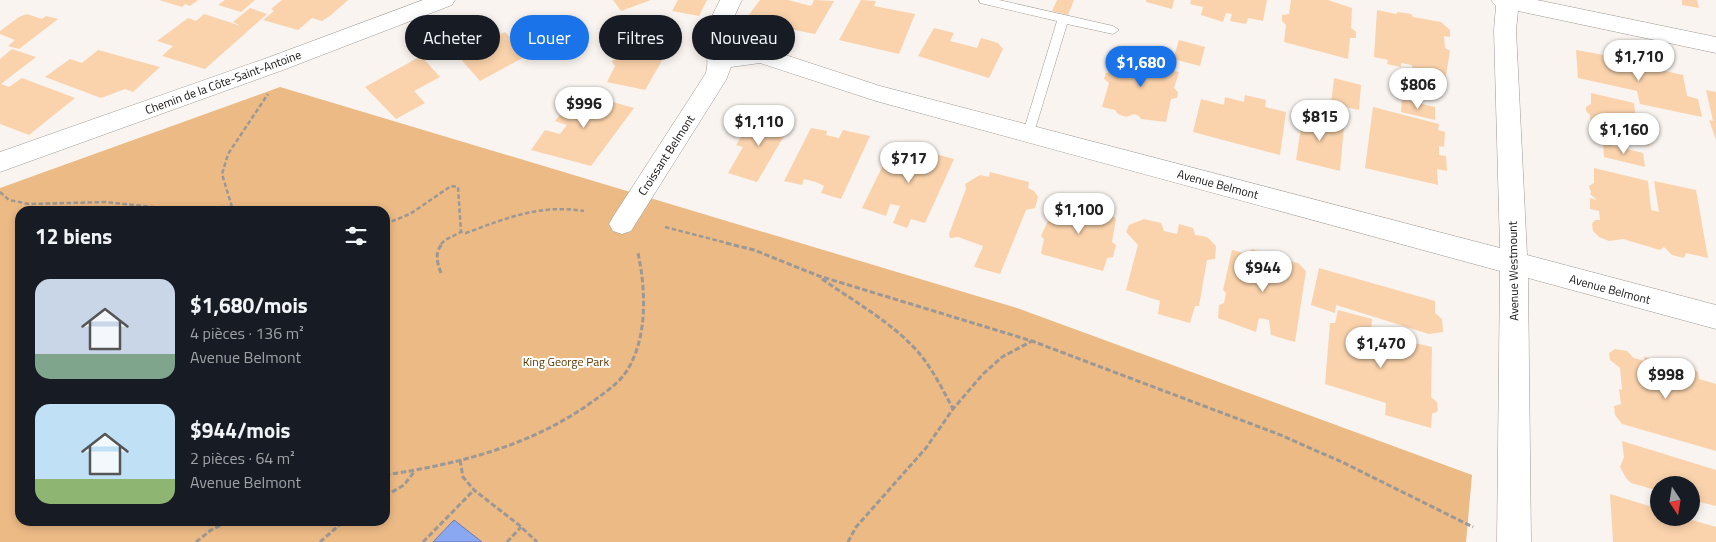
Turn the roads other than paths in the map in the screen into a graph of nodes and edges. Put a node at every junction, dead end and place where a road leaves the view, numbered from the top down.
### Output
1 (444, 0) edge
2 (731, 0) edge
3 (984, 0) edge
4 (1506, 0) edge
5 (724, 15) edge
6 (1063, 19) junction
7 (1113, 30) dead end
8 (1716, 45) edge
9 (721, 60) edge
10 (776, 60) edge
11 (1029, 134) junction
12 (0, 162) edge
13 (622, 224) dead end
14 (1514, 263) junction
15 (1716, 317) edge
16 (1514, 542) edge

1 - 12 street, Chemin de la Côte-Saint-Antoine
2 - 5 street
3 - 6 lane
4 - 8 street
4 - 14 street, Avenue Westmount
6 - 7 lane
6 - 11 lane
9 - 13 street, Croissant Belmont
10 - 11 street, Avenue Belmont
11 - 14 street, Avenue Belmont
14 - 15 street, Avenue Belmont
14 - 16 street, Avenue Westmount

